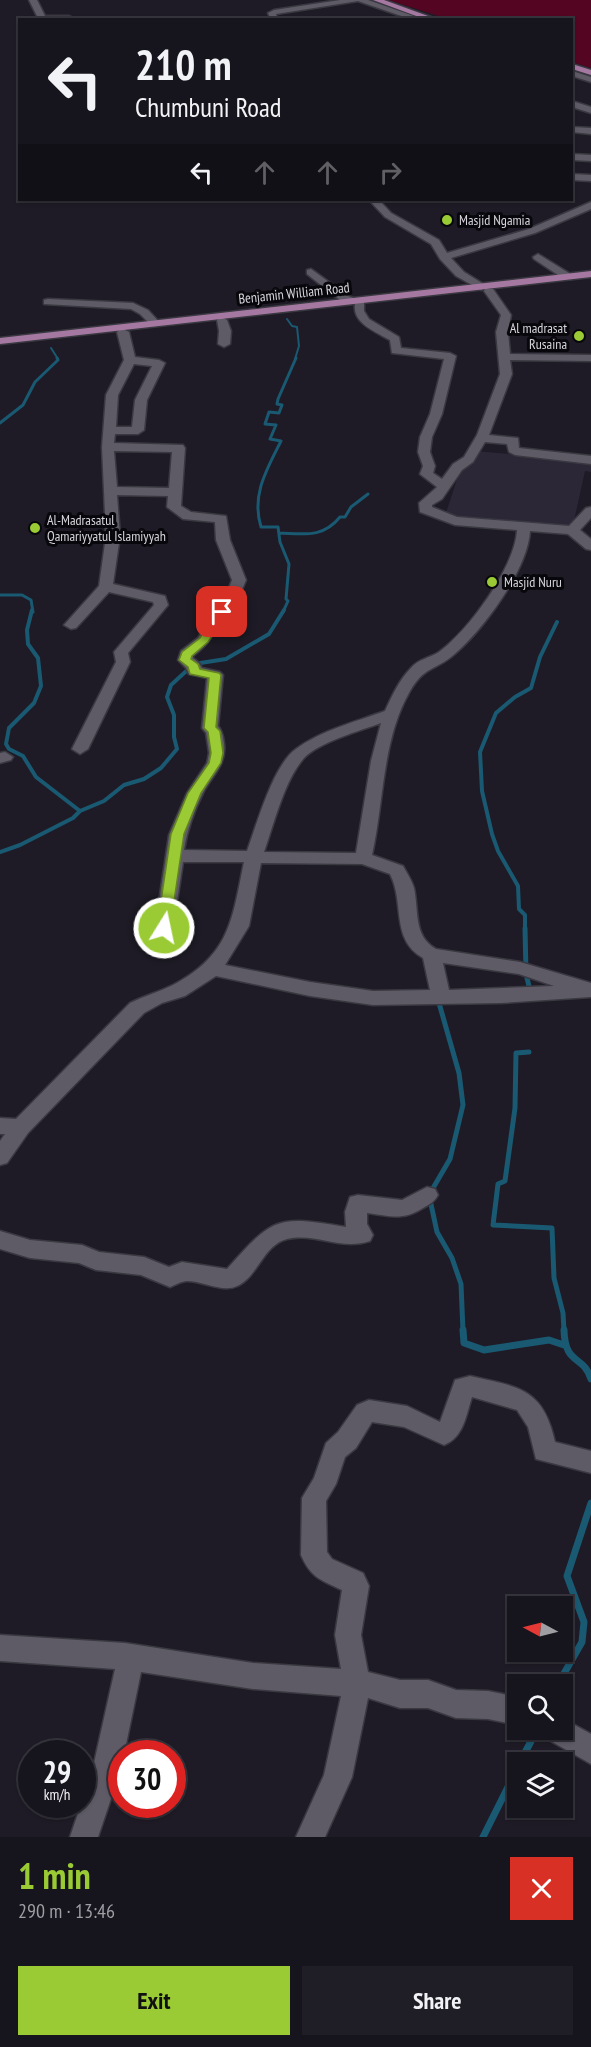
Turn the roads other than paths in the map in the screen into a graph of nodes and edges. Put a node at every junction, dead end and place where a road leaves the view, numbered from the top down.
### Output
1 (33, 0) edge
2 (355, 0) edge
3 (361, 0) edge
4 (377, 0) edge
5 (42, 18) edge
6 (274, 18) edge
7 (416, 18) edge
8 (430, 18) edge
9 (573, 66) edge
10 (573, 73) edge
11 (591, 74) edge
12 (591, 80) edge
13 (573, 104) edge
14 (591, 110) edge
15 (573, 130) edge
16 (591, 131) edge
17 (573, 157) edge
18 (591, 158) edge
19 (573, 177) edge
20 (591, 178) edge
21 (375, 201) edge
22 (591, 204) edge
23 (444, 257) junction
24 (538, 257) dead end
25 (311, 272) dead end
26 (591, 274) edge
27 (568, 277) junction
28 (591, 279) edge
29 (485, 289) junction
30 (48, 302) dead end
31 (357, 303) junction
32 (222, 320) junction
33 (155, 323) junction
34 (123, 332) junction
35 (0, 344) edge
36 (224, 344) dead end
37 (506, 357) junction
38 (591, 358) edge
39 (129, 360) junction
40 (110, 431) junction
41 (481, 438) junction
42 (108, 447) junction
43 (591, 460) edge
44 (444, 486) junction
45 (109, 491) junction
46 (174, 492) junction
47 (591, 511) edge
48 (524, 527) junction
49 (572, 530) junction
50 (591, 546) edge
51 (106, 587) junction
52 (71, 625) dead end
53 (392, 714) junction
54 (80, 749) dead end
55 (176, 856) junction
56 (253, 858) junction
57 (363, 858) junction
58 (164, 928) dead end
59 (432, 955) junction
60 (213, 969) junction
61 (590, 990) edge
62 (441, 998) junction
63 (10, 1127) edge
64 (0, 1157) edge
65 (427, 1195) dead end
66 (0, 1240) edge
67 (591, 1462) edge
68 (0, 1648) edge
69 (131, 1658) junction
70 (357, 1684) junction
71 (507, 1709) edge
72 (573, 1739) edge
73 (591, 1750) edge
74 (84, 1837) edge
75 (310, 1837) edge

1 - 5 street
2 - 6 street
3 - 7 street
4 - 8 main road
9 - 11 main road
10 - 12 street
13 - 14 street
15 - 16 street
17 - 18 street
19 - 20 street
21 - 23 street
22 - 23 street
23 - 29 street
24 - 27 street
25 - 31 street
26 - 27 main road, Benjamin William Road
27 - 29 main road, Benjamin William Road
28 - 29 main road, Benjamin William Road
29 - 31 main road, Benjamin William Road
29 - 37 street
30 - 33 street
31 - 32 main road, Benjamin William Road
31 - 33 main road, Benjamin William Road
31 - 44 street
32 - 34 main road, Benjamin William Road
32 - 36 street
33 - 35 main road, Benjamin William Road
34 - 35 main road, Benjamin William Road
34 - 39 street
37 - 38 street
37 - 41 street
39 - 40 street
39 - 40 street
40 - 42 street
41 - 43 street
41 - 44 street
42 - 45 street
42 - 46 street
44 - 48 street
45 - 46 street
45 - 51 street
46 - 55 street
47 - 49 street
48 - 49 street
48 - 53 street
49 - 50 street
51 - 52 street
51 - 54 street
53 - 56 street
53 - 57 street
55 - 56 street
55 - 58 street
56 - 57 street
56 - 60 street
57 - 59 street
59 - 61 street
59 - 62 street
60 - 62 street
60 - 63 street
61 - 62 street
63 - 64 street
65 - 66 street
67 - 70 street
68 - 69 street
69 - 70 street
69 - 74 street
70 - 71 street
70 - 75 street
72 - 73 street

